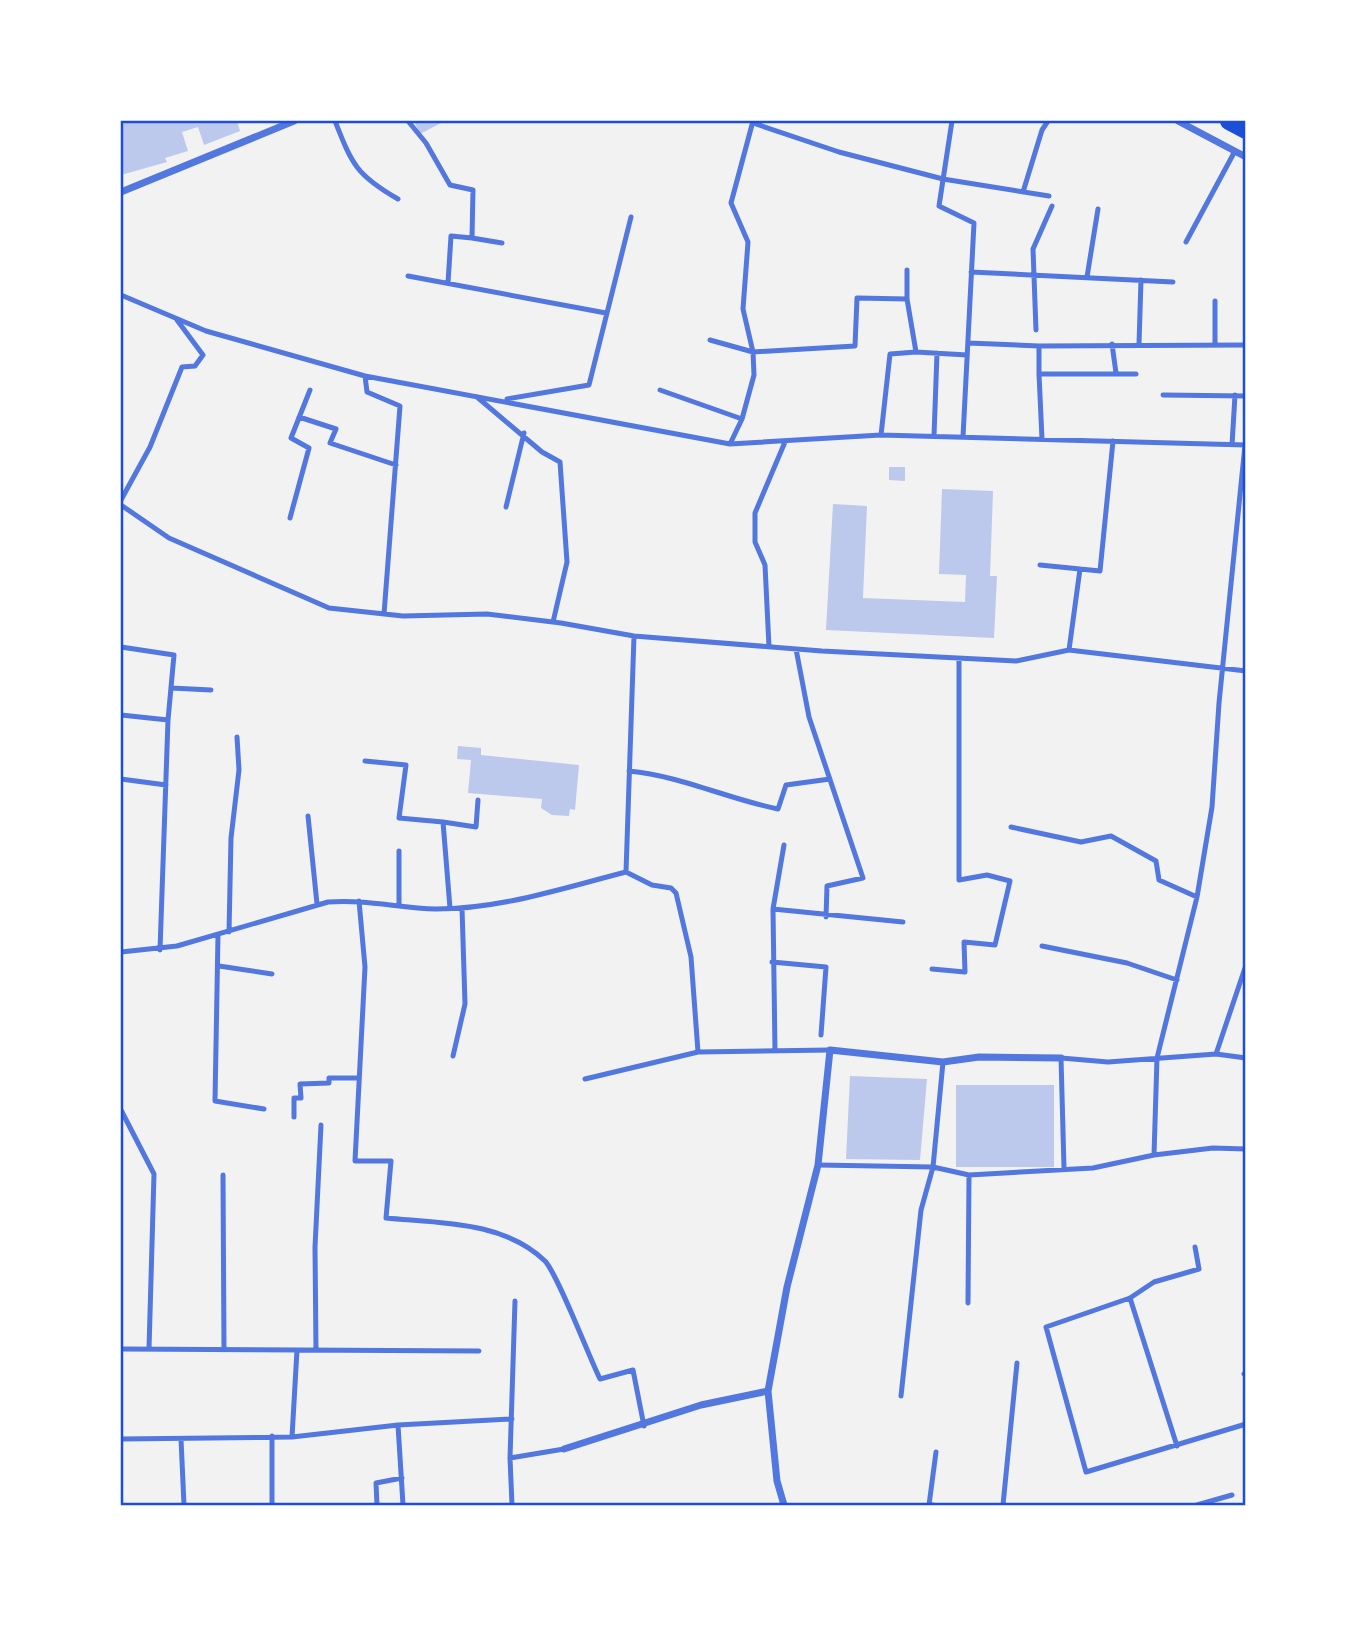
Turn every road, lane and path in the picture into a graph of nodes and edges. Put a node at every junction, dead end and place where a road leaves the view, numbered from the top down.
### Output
1 (293, 121) edge
2 (335, 121) edge
3 (408, 121) edge
4 (952, 121) edge
5 (1048, 121) edge
6 (1178, 121) edge
7 (1229, 121) edge
8 (753, 122) edge
9 (1246, 130) edge
10 (1235, 151) junction
11 (1246, 157) edge
12 (943, 179) junction
13 (121, 192) edge
14 (1023, 192) junction
15 (1049, 196) dead end
16 (398, 199) dead end
17 (1052, 206) dead end
18 (1098, 209) dead end
19 (631, 217) dead end
20 (472, 238) junction
21 (1186, 242) dead end
22 (502, 243) dead end
23 (907, 270) dead end
24 (971, 272) junction
25 (408, 276) dead end
26 (1035, 276) junction
27 (1087, 277) junction
28 (1141, 280) junction
29 (1173, 282) dead end
30 (448, 283) junction
31 (121, 295) edge
32 (907, 299) junction
33 (1214, 301) dead end
34 (606, 313) junction
35 (176, 318) junction
36 (1036, 330) dead end
37 (709, 340) dead end
38 (968, 343) junction
39 (1112, 344) junction
40 (1139, 344) junction
41 (1216, 344) junction
42 (1246, 345) edge
43 (1039, 346) junction
44 (753, 352) junction
45 (916, 352) junction
46 (937, 353) junction
47 (967, 355) junction
48 (1116, 373) junction
49 (1039, 374) junction
50 (1136, 374) dead end
51 (365, 376) junction
52 (310, 390) dead end
53 (660, 390) dead end
54 (1163, 395) dead end
55 (1235, 395) junction
56 (1246, 396) edge
57 (478, 397) junction
58 (500, 400) junction
59 (299, 417) junction
60 (742, 419) junction
61 (524, 433) junction
62 (881, 435) junction
63 (934, 436) junction
64 (963, 437) junction
65 (1042, 439) junction
66 (1113, 441) junction
67 (785, 442) junction
68 (730, 444) junction
69 (1232, 445) junction
70 (1246, 445) edge
71 (396, 465) junction
72 (121, 502) edge
73 (506, 507) dead end
74 (290, 518) dead end
75 (1040, 565) dead end
76 (1080, 569) junction
77 (384, 614) junction
78 (553, 622) junction
79 (634, 636) junction
80 (121, 647) edge
81 (769, 647) junction
82 (796, 649) junction
83 (1069, 650) junction
84 (959, 659) junction
85 (1223, 669) junction
86 (1246, 671) edge
87 (171, 688) junction
88 (211, 690) dead end
89 (121, 715) edge
90 (168, 720) junction
91 (237, 737) dead end
92 (365, 761) dead end
93 (629, 771) junction
94 (121, 779) edge
95 (830, 779) junction
96 (166, 785) junction
97 (478, 800) dead end
98 (308, 816) dead end
99 (443, 822) junction
100 (1012, 827) dead end
101 (784, 845) dead end
102 (399, 851) dead end
103 (626, 872) junction
104 (1197, 897) junction
105 (359, 901) junction
106 (317, 904) junction
107 (399, 904) junction
108 (450, 908) junction
109 (463, 908) junction
110 (773, 909) junction
111 (826, 917) junction
112 (903, 922) dead end
113 (229, 932) junction
114 (218, 935) junction
115 (1042, 946) dead end
116 (160, 950) junction
117 (121, 952) edge
118 (772, 962) junction
119 (1246, 965) edge
120 (219, 966) junction
121 (932, 969) dead end
122 (272, 974) dead end
123 (1177, 980) junction
124 (821, 1035) dead end
125 (830, 1049) junction
126 (775, 1051) junction
127 (698, 1052) junction
128 (1216, 1054) junction
129 (453, 1056) dead end
130 (1062, 1058) junction
131 (1157, 1058) junction
132 (1246, 1058) edge
133 (943, 1062) junction
134 (358, 1079) junction
135 (585, 1079) dead end
136 (264, 1109) dead end
137 (121, 1110) edge
138 (294, 1117) dead end
139 (321, 1125) dead end
140 (1246, 1149) edge
141 (1154, 1155) junction
142 (818, 1165) junction
143 (933, 1167) junction
144 (1065, 1168) junction
145 (223, 1175) dead end
146 (969, 1175) junction
147 (1195, 1247) dead end
148 (1130, 1298) junction
149 (515, 1301) dead end
150 (968, 1303) dead end
151 (121, 1349) edge
152 (149, 1349) junction
153 (225, 1350) junction
154 (298, 1350) junction
155 (316, 1350) junction
156 (479, 1351) dead end
157 (1017, 1363) dead end
158 (768, 1391) junction
159 (901, 1396) dead end
160 (512, 1419) junction
161 (1246, 1424) edge
162 (398, 1426) junction
163 (644, 1426) junction
164 (272, 1436) junction
165 (292, 1437) junction
166 (121, 1439) edge
167 (181, 1439) junction
168 (1177, 1446) junction
169 (564, 1449) joint
170 (936, 1452) dead end
171 (510, 1458) junction
172 (402, 1478) junction
173 (1231, 1495) dead end
174 (184, 1505) edge
175 (272, 1505) edge
176 (377, 1505) edge
177 (403, 1505) edge
178 (512, 1505) edge
179 (785, 1505) edge
180 (933, 1505) edge
181 (1003, 1505) edge
182 (1197, 1505) edge

1 - 13 street
2 - 16 lane
3 - 20 lane
4 - 12 lane
5 - 14 lane
6 - 10 street
7 - 9 main road
8 - 12 lane
8 - 44 lane
10 - 11 street
10 - 21 lane
12 - 14 lane
12 - 24 lane
14 - 15 lane
17 - 26 lane
18 - 27 lane
19 - 34 lane
20 - 22 lane
20 - 30 lane
23 - 32 lane
24 - 26 lane
24 - 38 lane
25 - 30 lane
26 - 27 lane
26 - 36 lane
27 - 28 lane
28 - 29 lane
28 - 40 lane
30 - 34 lane
31 - 35 lane
32 - 44 lane
32 - 45 lane
33 - 41 lane
34 - 58 lane
35 - 51 lane
35 - 72 lane
37 - 44 lane
38 - 43 lane
38 - 47 lane
39 - 40 lane
39 - 43 lane
39 - 48 lane
40 - 41 lane
41 - 42 lane
43 - 49 lane
44 - 60 lane
45 - 46 lane
45 - 62 lane
46 - 47 lane
46 - 63 lane
47 - 64 lane
48 - 49 lane
48 - 50 lane
49 - 65 lane
51 - 57 lane
51 - 71 lane
52 - 59 lane
53 - 60 lane
54 - 55 lane
55 - 56 lane
55 - 69 lane
57 - 58 lane
57 - 61 lane
58 - 68 lane
59 - 71 lane
59 - 74 lane
60 - 68 lane
61 - 73 lane
61 - 78 lane
62 - 63 lane
62 - 67 lane
63 - 64 lane
64 - 65 lane
65 - 66 lane
66 - 69 lane
66 - 76 lane
67 - 68 lane
67 - 81 lane
69 - 70 lane
70 - 85 lane
71 - 77 lane
72 - 77 lane
75 - 76 lane
76 - 83 lane
77 - 78 lane
78 - 79 lane
79 - 81 lane
79 - 93 lane
80 - 87 lane
81 - 82 lane
82 - 84 lane
82 - 95 lane
83 - 84 lane
83 - 85 lane
84 - 121 lane
85 - 86 lane
85 - 104 lane
87 - 88 lane
87 - 90 lane
89 - 90 lane
90 - 96 lane
91 - 113 lane
92 - 99 lane
93 - 95 lane
93 - 103 lane
94 - 96 lane
95 - 111 lane
96 - 116 lane
97 - 99 lane
98 - 106 lane
99 - 108 lane
100 - 104 lane
101 - 110 lane
102 - 107 lane
103 - 109 lane
103 - 127 lane
104 - 123 lane
105 - 106 lane
105 - 107 lane
105 - 134 lane
106 - 113 lane
107 - 108 lane
108 - 109 lane
109 - 129 lane
110 - 111 lane
110 - 118 lane
111 - 112 lane
113 - 114 lane
114 - 116 lane
114 - 120 lane
115 - 123 lane
116 - 117 lane
118 - 124 lane
118 - 126 lane
119 - 128 lane
120 - 122 lane
120 - 136 lane
123 - 131 lane
125 - 126 lane
125 - 133 street
125 - 142 street
126 - 127 lane
127 - 135 lane
128 - 131 lane
128 - 132 lane
130 - 131 lane
130 - 133 street
130 - 144 lane
131 - 141 lane
133 - 143 lane
134 - 138 lane
134 - 163 lane
137 - 152 lane
139 - 155 lane
140 - 141 lane
141 - 144 lane
142 - 143 lane
142 - 158 street
143 - 146 lane
143 - 159 lane
144 - 146 lane
145 - 153 lane
146 - 150 lane
147 - 148 lane
148 - 168 lane
148 - 168 lane
149 - 160 lane
151 - 152 lane
152 - 153 lane
153 - 154 lane
154 - 155 lane
154 - 165 lane
155 - 156 lane
157 - 181 lane
158 - 163 street
158 - 179 street
160 - 162 lane
160 - 171 lane
161 - 168 lane
162 - 165 lane
162 - 172 lane
163 - 169 street
164 - 165 lane
164 - 167 lane
164 - 175 lane
166 - 167 lane
167 - 174 lane
169 - 171 lane
170 - 180 lane
171 - 178 lane
172 - 176 lane
172 - 177 lane
173 - 182 lane

